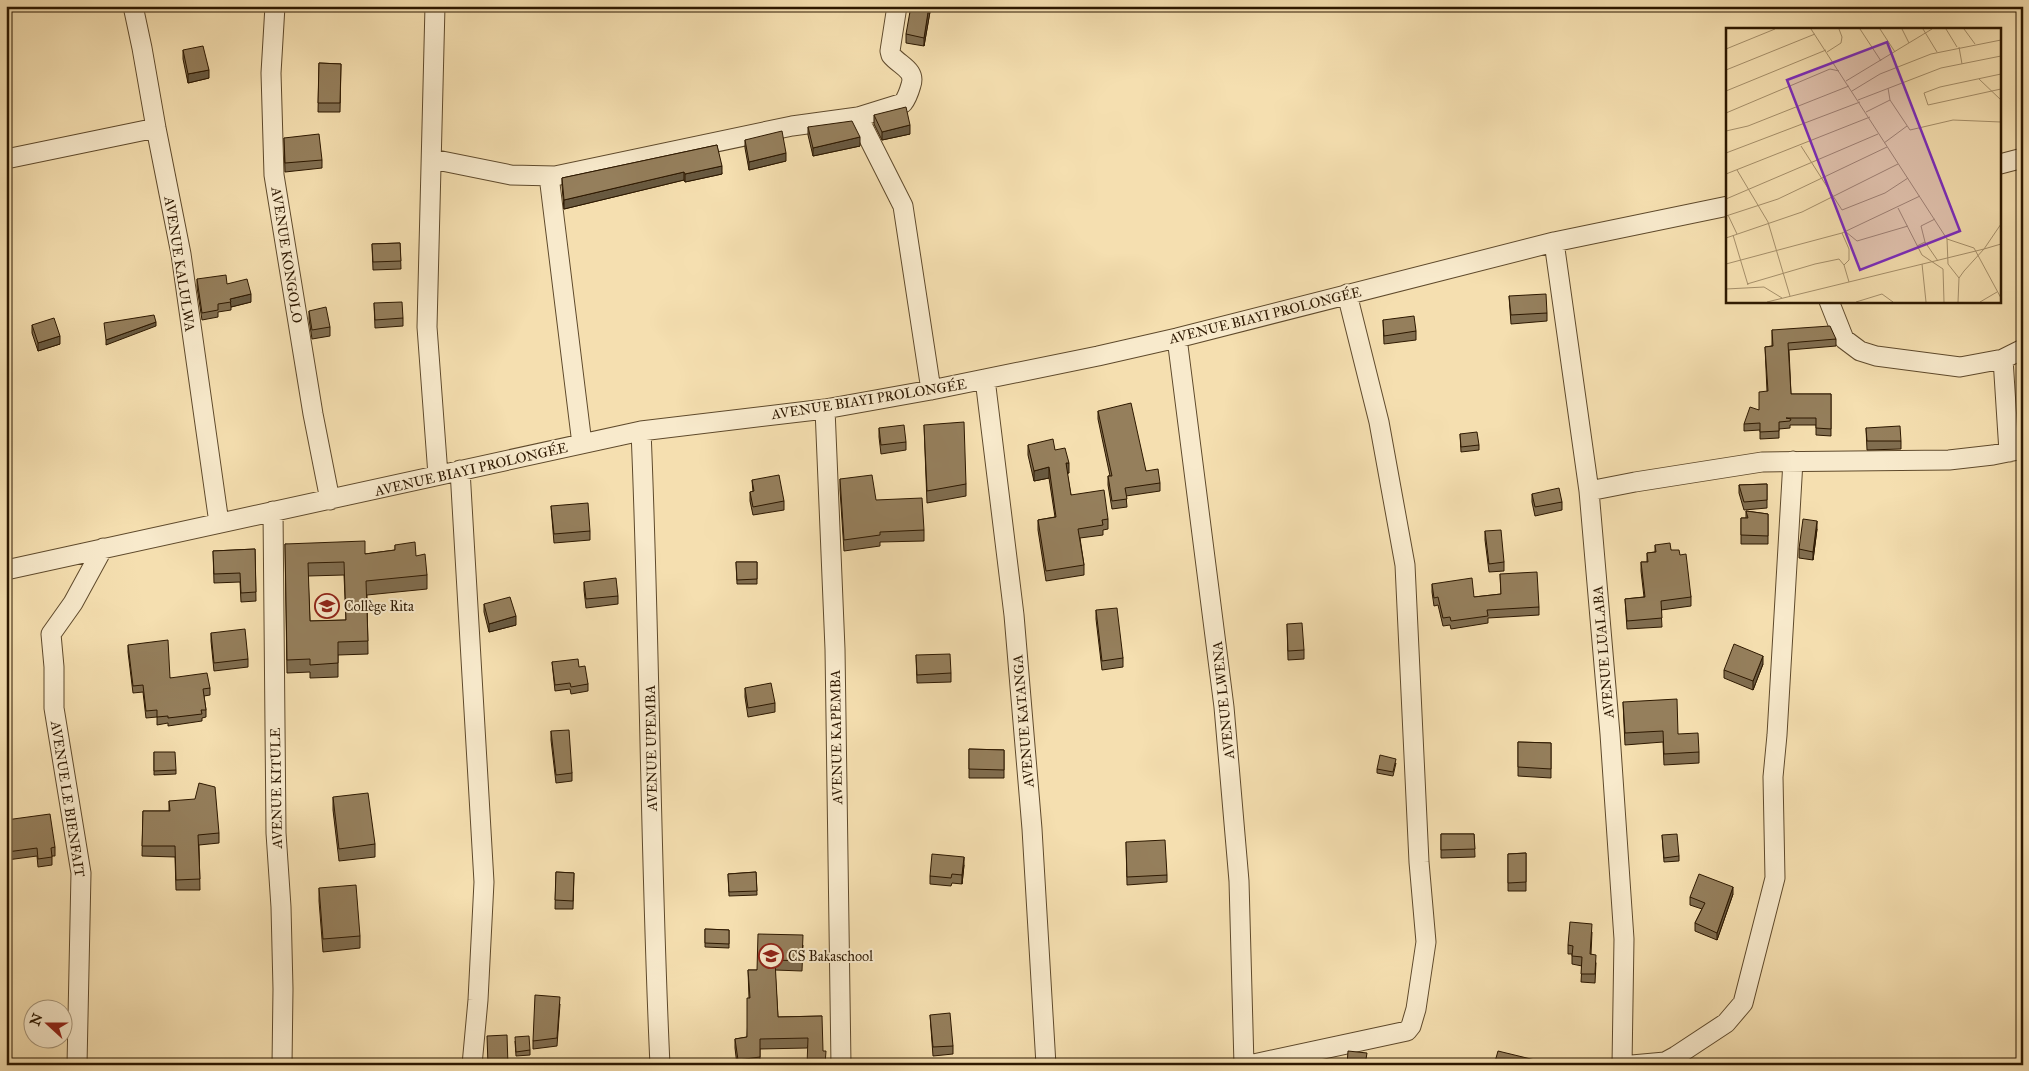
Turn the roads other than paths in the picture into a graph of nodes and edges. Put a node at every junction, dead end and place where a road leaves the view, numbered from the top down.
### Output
1 (133, 6) edge
2 (275, 6) edge
3 (435, 6) edge
4 (898, 6) edge
5 (858, 117) junction
6 (156, 128) junction
7 (2023, 158) edge
8 (6, 159) edge
9 (432, 159) junction
10 (2002, 163) edge
11 (549, 176) junction
12 (1726, 206) edge
13 (1554, 242) junction
14 (1347, 294) junction
15 (1829, 302) edge
16 (1177, 338) junction
17 (2023, 349) edge
18 (2003, 359) junction
19 (985, 379) junction
20 (931, 390) junction
21 (825, 408) junction
22 (641, 431) junction
23 (582, 444) junction
24 (2016, 451) edge
25 (1793, 461) junction
26 (460, 470) junction
27 (438, 475) junction
28 (1589, 491) junction
29 (330, 500) junction
30 (273, 511) junction
31 (219, 523) junction
32 (103, 548) junction
33 (6, 570) edge
34 (77, 1065) edge
35 (282, 1065) edge
36 (472, 1065) edge
37 (660, 1065) edge
38 (841, 1065) edge
39 (1046, 1065) edge
40 (1244, 1065) edge
41 (1249, 1065) edge
42 (1622, 1065) edge
43 (1632, 1065) edge

1 - 6 street, AVENUE KALULWA
2 - 29 street, AVENUE KONGOLO
3 - 9 street
4 - 5 street
5 - 11 street
5 - 20 street
6 - 8 street
6 - 31 street, AVENUE KALULWA
7 - 10 street
9 - 11 street
9 - 27 street
11 - 23 street
12 - 13 street, AVENUE BIAYI PROLONGÉE
13 - 14 street, AVENUE BIAYI PROLONGÉE
13 - 28 street, AVENUE LUALABA
14 - 16 street, AVENUE BIAYI PROLONGÉE
14 - 41 street
15 - 18 street
16 - 19 street, AVENUE BIAYI PROLONGÉE
16 - 40 street, AVENUE LWENA
17 - 18 street
18 - 24 street
19 - 20 street, AVENUE BIAYI PROLONGÉE
19 - 39 street, AVENUE KATANGA
20 - 21 street, AVENUE BIAYI PROLONGÉE
21 - 22 street, AVENUE BIAYI PROLONGÉE
21 - 38 street, AVENUE KAPEMBA
22 - 23 street, AVENUE BIAYI PROLONGÉE
22 - 37 street, AVENUE UPEMBA
23 - 26 street, AVENUE BIAYI PROLONGÉE
24 - 25 street
25 - 28 street
25 - 43 street
26 - 27 street, AVENUE BIAYI PROLONGÉE
26 - 36 street
27 - 29 street, AVENUE BIAYI PROLONGÉE
28 - 42 street, AVENUE LUALABA
29 - 30 street, AVENUE BIAYI PROLONGÉE
30 - 31 street, AVENUE BIAYI PROLONGÉE
30 - 35 street, AVENUE KITULE
31 - 32 street, AVENUE BIAYI PROLONGÉE
32 - 33 street, AVENUE BIAYI PROLONGÉE
32 - 34 street, AVENUE LE BIENFAIT

